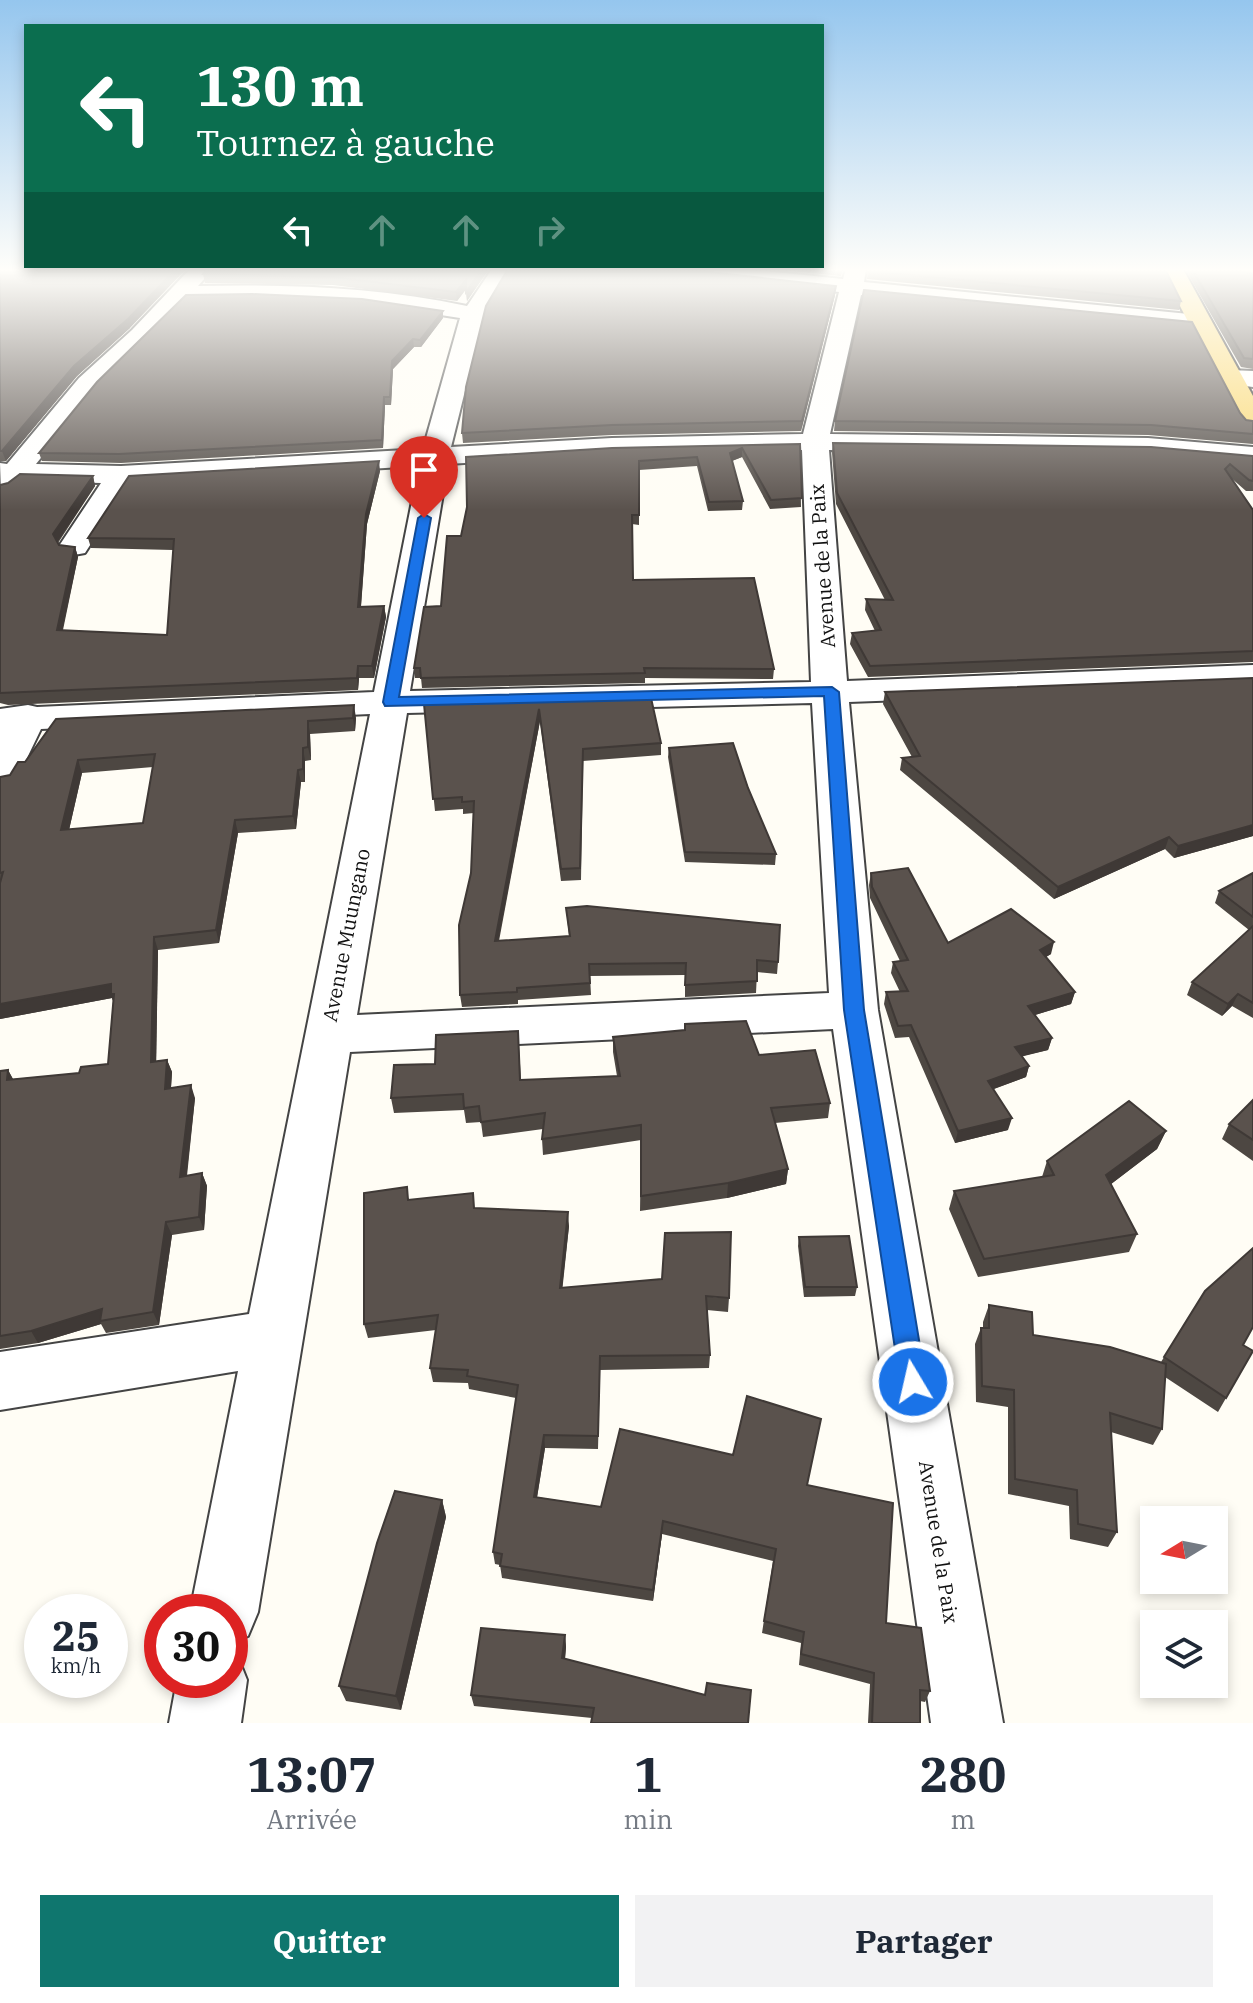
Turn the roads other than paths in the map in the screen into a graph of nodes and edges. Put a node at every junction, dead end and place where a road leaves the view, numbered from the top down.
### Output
1 (125, 349) edge
2 (464, 349) edge
3 (837, 349) edge
4 (1219, 349) edge
5 (1241, 379) edge
6 (1253, 421) edge
7 (815, 442) junction
8 (1253, 455) edge
9 (435, 456) junction
10 (121, 475) junction
11 (5, 476) edge
12 (74, 546) edge
13 (1253, 676) edge
14 (832, 692) junction
15 (390, 702) junction
16 (14, 718) edge
17 (0, 776) edge
18 (854, 1010) junction
19 (328, 1035) junction
20 (273, 1338) junction
21 (0, 1381) edge
22 (227, 1594) edge
23 (209, 1698) edge
24 (205, 1723) edge
25 (967, 1723) edge

1 - 11 street
2 - 9 street, Avenue Muungano
3 - 7 street, Avenue de la Paix
4 - 5 main road
5 - 6 main road
7 - 8 street
7 - 9 street
7 - 14 street, Avenue de la Paix
9 - 10 street
9 - 15 street, Avenue Muungano
10 - 11 street
10 - 12 street
13 - 14 street
14 - 15 street
14 - 18 street, Avenue de la Paix
15 - 16 street
15 - 19 street, Avenue Muungano
16 - 17 street
18 - 19 street
18 - 25 street, Avenue de la Paix
19 - 20 street, Avenue Muungano
20 - 21 street
20 - 22 street, Avenue Muungano
23 - 24 street

